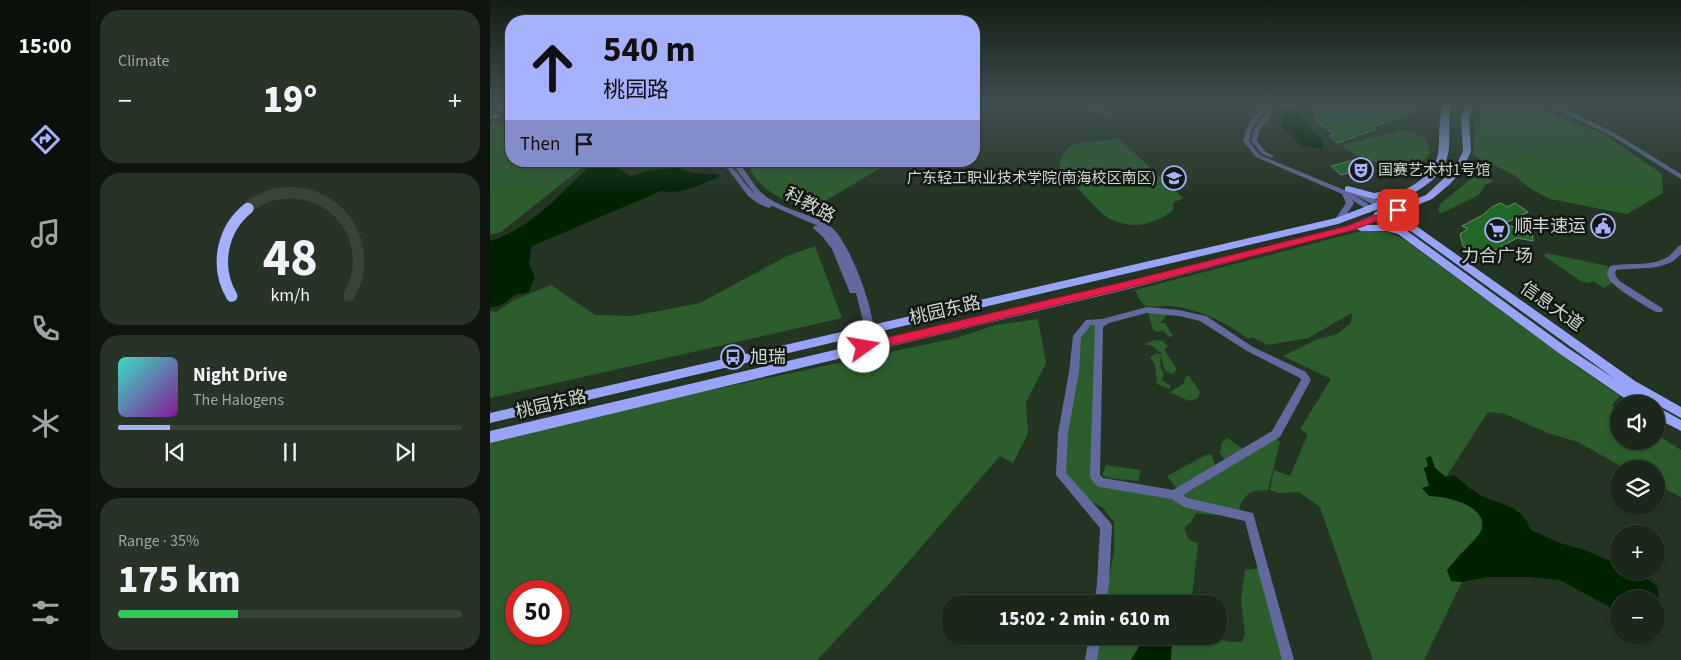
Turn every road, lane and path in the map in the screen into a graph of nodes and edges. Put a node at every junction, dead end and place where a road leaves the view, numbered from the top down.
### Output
1 (1248, 135) edge
2 (1255, 135) edge
3 (1445, 135) edge
4 (1466, 135) edge
5 (1614, 135) edge
6 (1618, 135) edge
7 (727, 167) edge
8 (739, 167) edge
9 (1681, 175) edge
10 (1345, 190) junction
11 (1413, 190) junction
12 (1429, 197) junction
13 (1381, 211) junction
14 (1338, 221) junction
15 (1350, 228) junction
16 (1404, 234) junction
17 (1435, 244) junction
18 (1681, 248) edge
19 (1659, 310) dead end
20 (1101, 322) dead end
21 (866, 330) junction
22 (864, 347) junction
23 (1630, 395) edge
24 (1681, 413) edge
25 (1665, 416) edge
26 (490, 418) edge
27 (1681, 426) edge
28 (490, 437) edge
29 (1174, 494) junction
30 (1102, 595) edge
31 (1094, 645) edge
32 (1091, 660) edge
33 (1288, 660) edge

1 - 10 street
2 - 10 street
3 - 11 main road
4 - 12 main road
5 - 9 street
6 - 9 street
7 - 21 street, 科教路
8 - 21 street, 科教路
10 - 11 main road
10 - 13 street
10 - 14 street
11 - 13 main road
12 - 13 main road
12 - 17 main road
13 - 14 main road, 桃园东路
13 - 15 main road
13 - 16 main road, 信息大道
13 - 17 main road, 信息大道
14 - 21 main road, 桃园东路
15 - 16 main road
15 - 22 main road, 桃园东路
16 - 23 main road, 信息大道
17 - 24 main road, 信息大道
18 - 19 street
20 - 30 street
21 - 22 street, 科教路
21 - 26 main road, 桃园东路
22 - 28 main road, 桃园东路
25 - 27 main road
29 - 29 street
29 - 33 street
31 - 32 street

